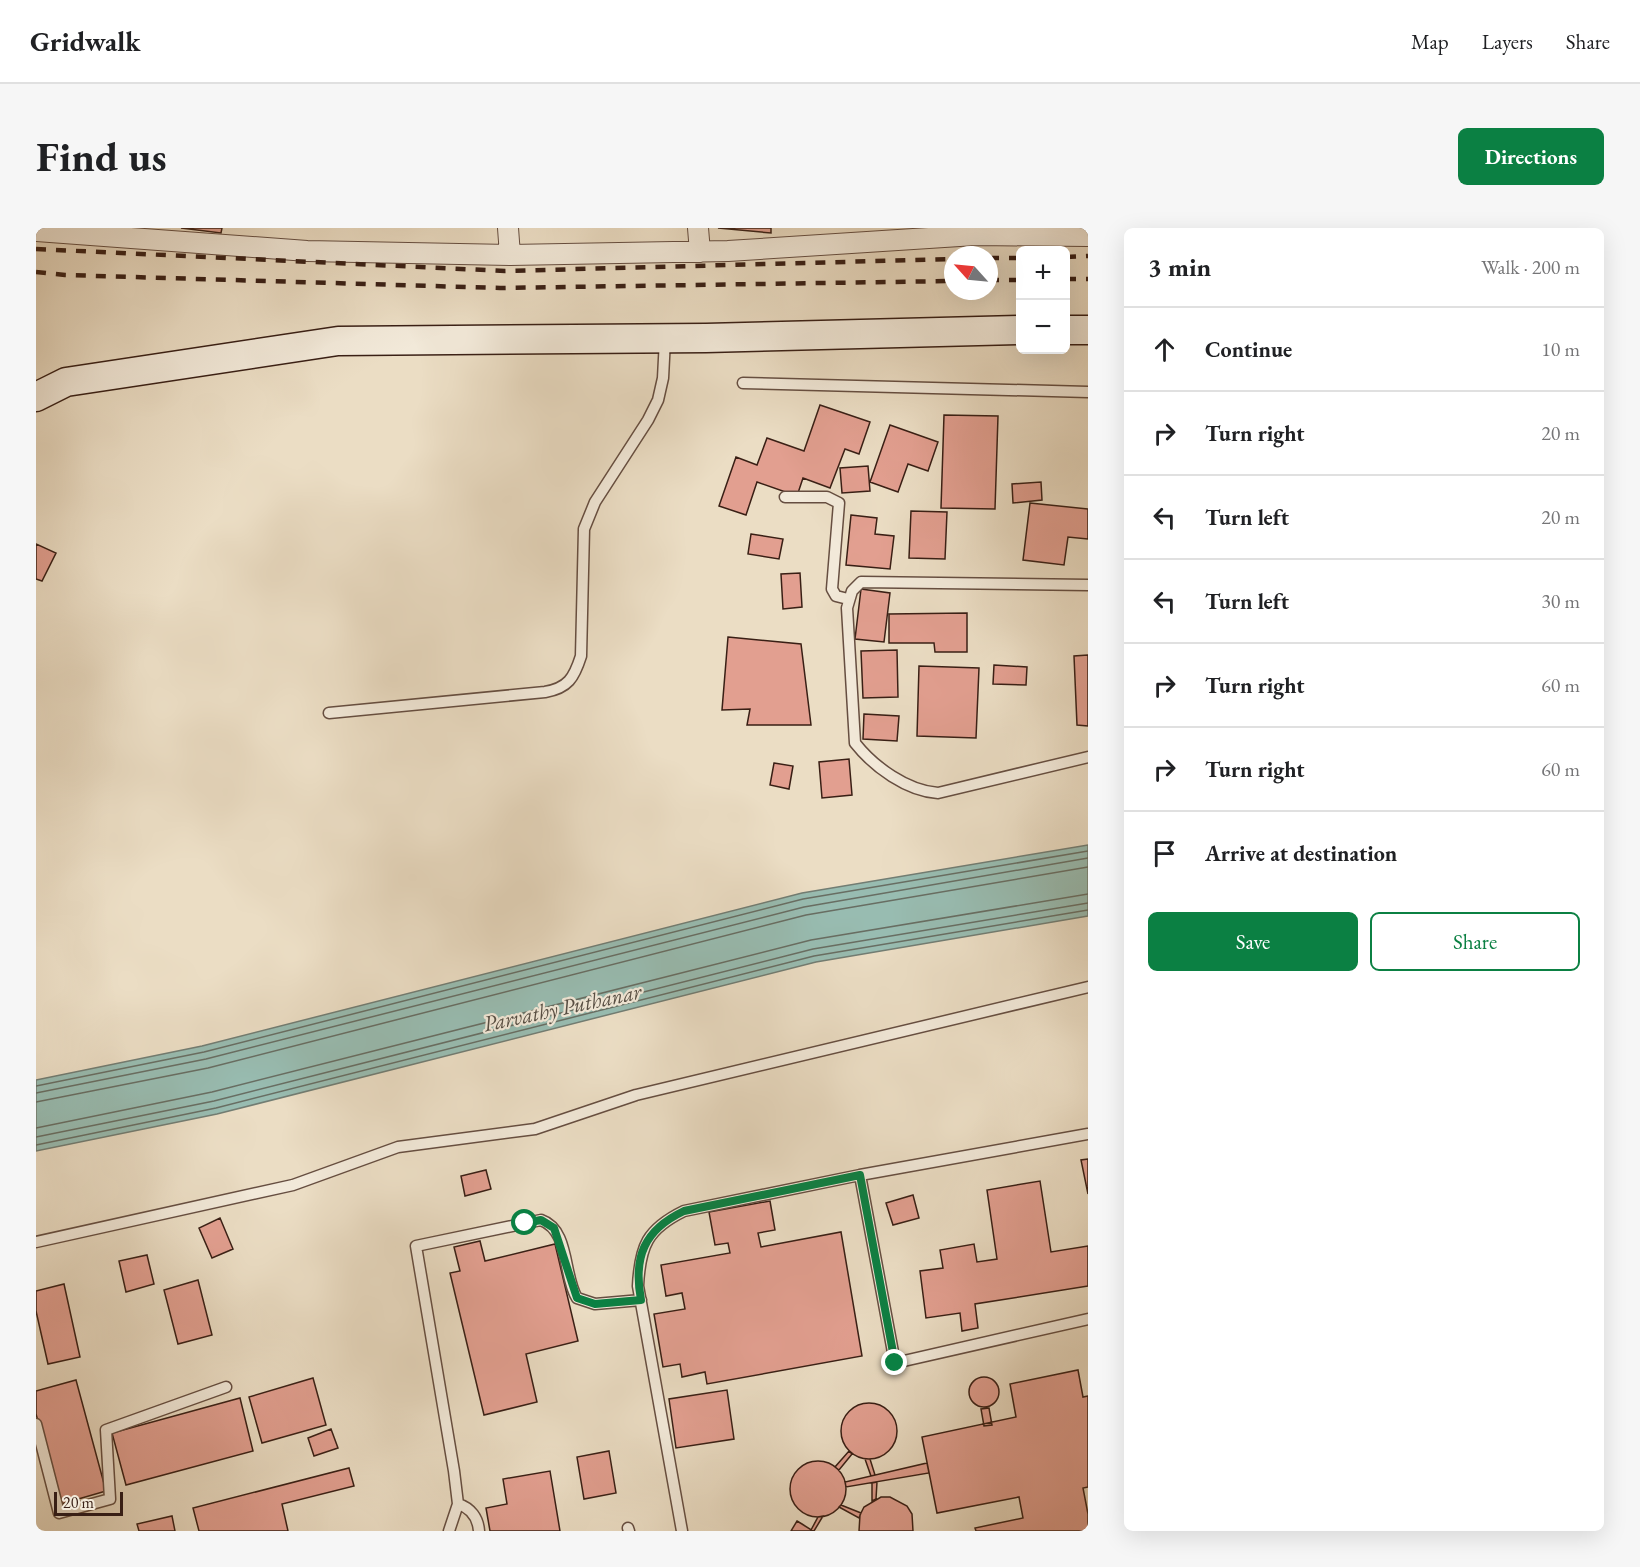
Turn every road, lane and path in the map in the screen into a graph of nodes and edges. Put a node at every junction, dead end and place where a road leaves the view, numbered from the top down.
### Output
1 (122, 228) edge
2 (508, 228) edge
3 (698, 228) edge
4 (36, 231) edge
5 (99, 233) edge
6 (836, 236) edge
7 (1088, 236) edge
8 (700, 252) junction
9 (510, 255) junction
10 (1016, 330) edge
11 (1070, 330) edge
12 (1088, 330) edge
13 (665, 339) junction
14 (743, 383) dead end
15 (1088, 392) edge
16 (36, 397) edge
17 (785, 497) dead end
18 (1088, 585) edge
19 (848, 599) junction
20 (329, 713) dead end
21 (1088, 757) edge
22 (1088, 987) edge
23 (1088, 1134) edge
24 (860, 1175) junction
25 (36, 1242) edge
26 (641, 1300) junction
27 (1088, 1318) edge
28 (226, 1387) dead end
29 (36, 1424) edge
30 (458, 1504) junction
31 (449, 1531) edge
32 (479, 1531) edge
33 (682, 1531) edge

1 - 5 street
2 - 9 street
3 - 8 street
4 - 5 street
5 - 9 street
6 - 7 street
6 - 8 street
8 - 9 street
10 - 13 main road
11 - 12 main road
13 - 16 main road
13 - 20 lane
14 - 15 lane
17 - 19 lane
18 - 19 lane
19 - 21 lane
22 - 25 lane
23 - 24 lane
24 - 26 lane
24 - 27 lane
26 - 30 lane
26 - 33 lane
28 - 29 lane
30 - 31 lane
30 - 32 lane

